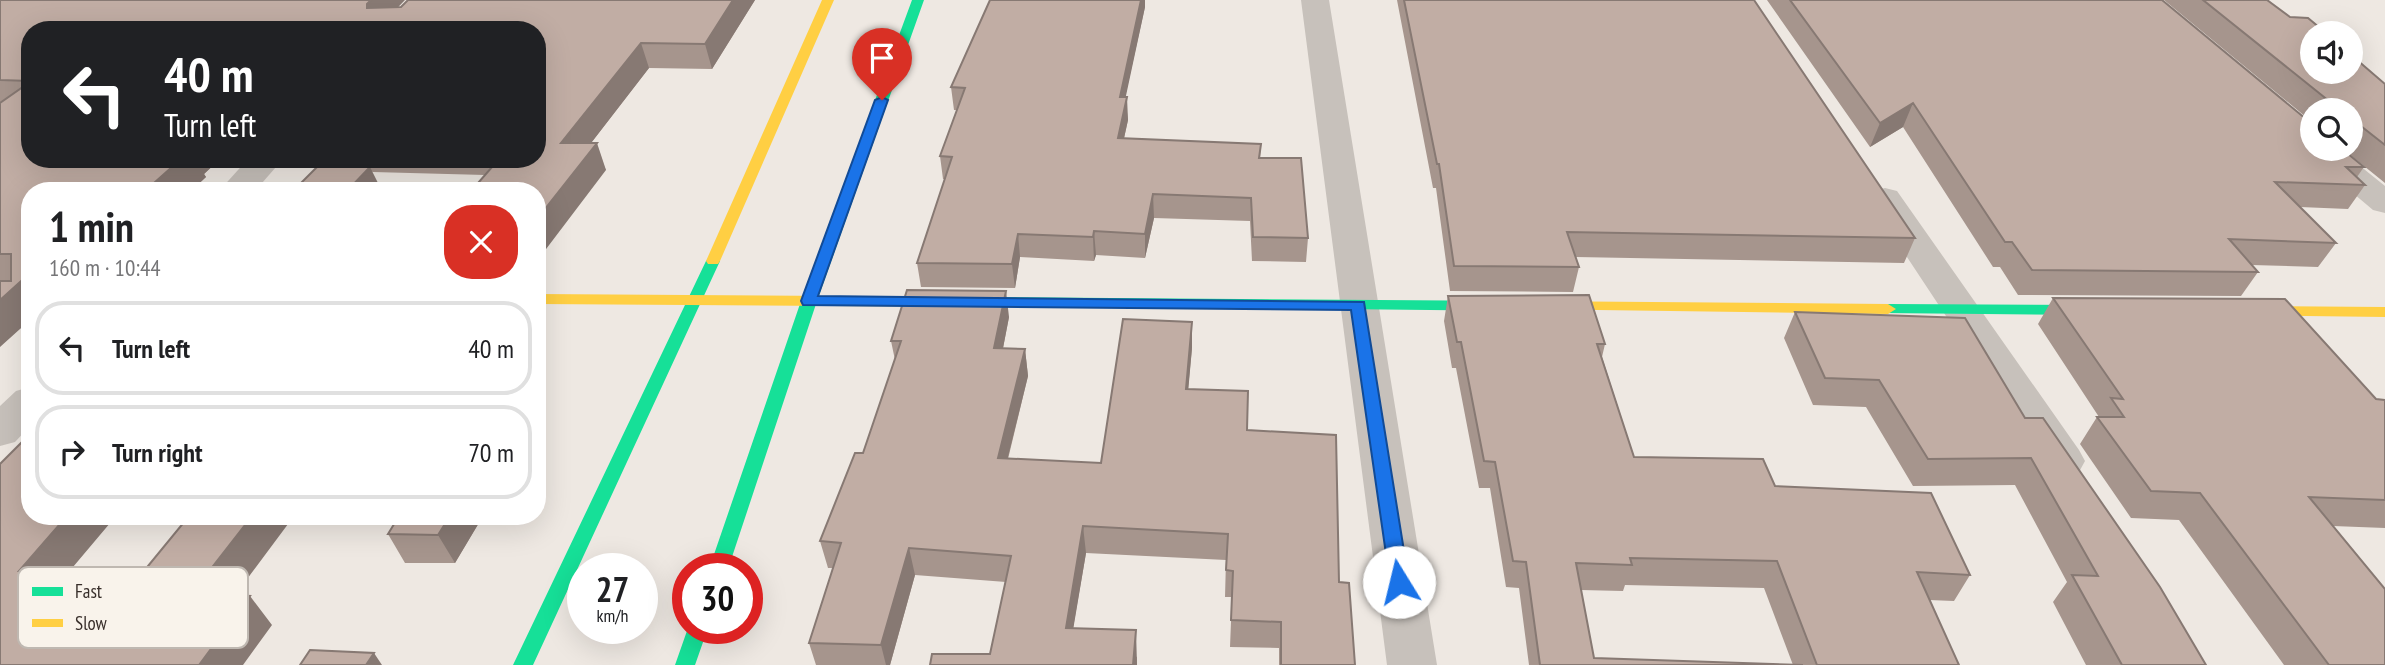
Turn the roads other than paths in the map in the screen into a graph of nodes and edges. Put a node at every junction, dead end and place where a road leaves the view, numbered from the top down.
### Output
1 (828, 0) edge
2 (918, 0) edge
3 (1315, 0) edge
4 (2334, 161) edge
5 (258, 168) edge
6 (1867, 172) edge
7 (245, 182) edge
8 (2385, 204) edge
9 (546, 299) edge
10 (696, 300) junction
11 (809, 301) junction
12 (1358, 305) junction
13 (1961, 309) junction
14 (2111, 310) edge
15 (2234, 311) edge
16 (2385, 312) edge
17 (21, 410) edge
18 (0, 431) edge
19 (2085, 493) edge
20 (723, 553) edge
21 (692, 644) edge
22 (523, 665) edge
23 (685, 665) edge
24 (1412, 665) edge

1 - 10 main road
2 - 11 main road
3 - 12 street
4 - 8 street
5 - 7 street
6 - 13 street
9 - 10 main road
10 - 11 main road
10 - 22 main road
11 - 12 main road
11 - 20 main road
12 - 13 main road
12 - 24 street
13 - 14 main road
13 - 19 street
15 - 16 main road
17 - 18 street
21 - 23 main road

